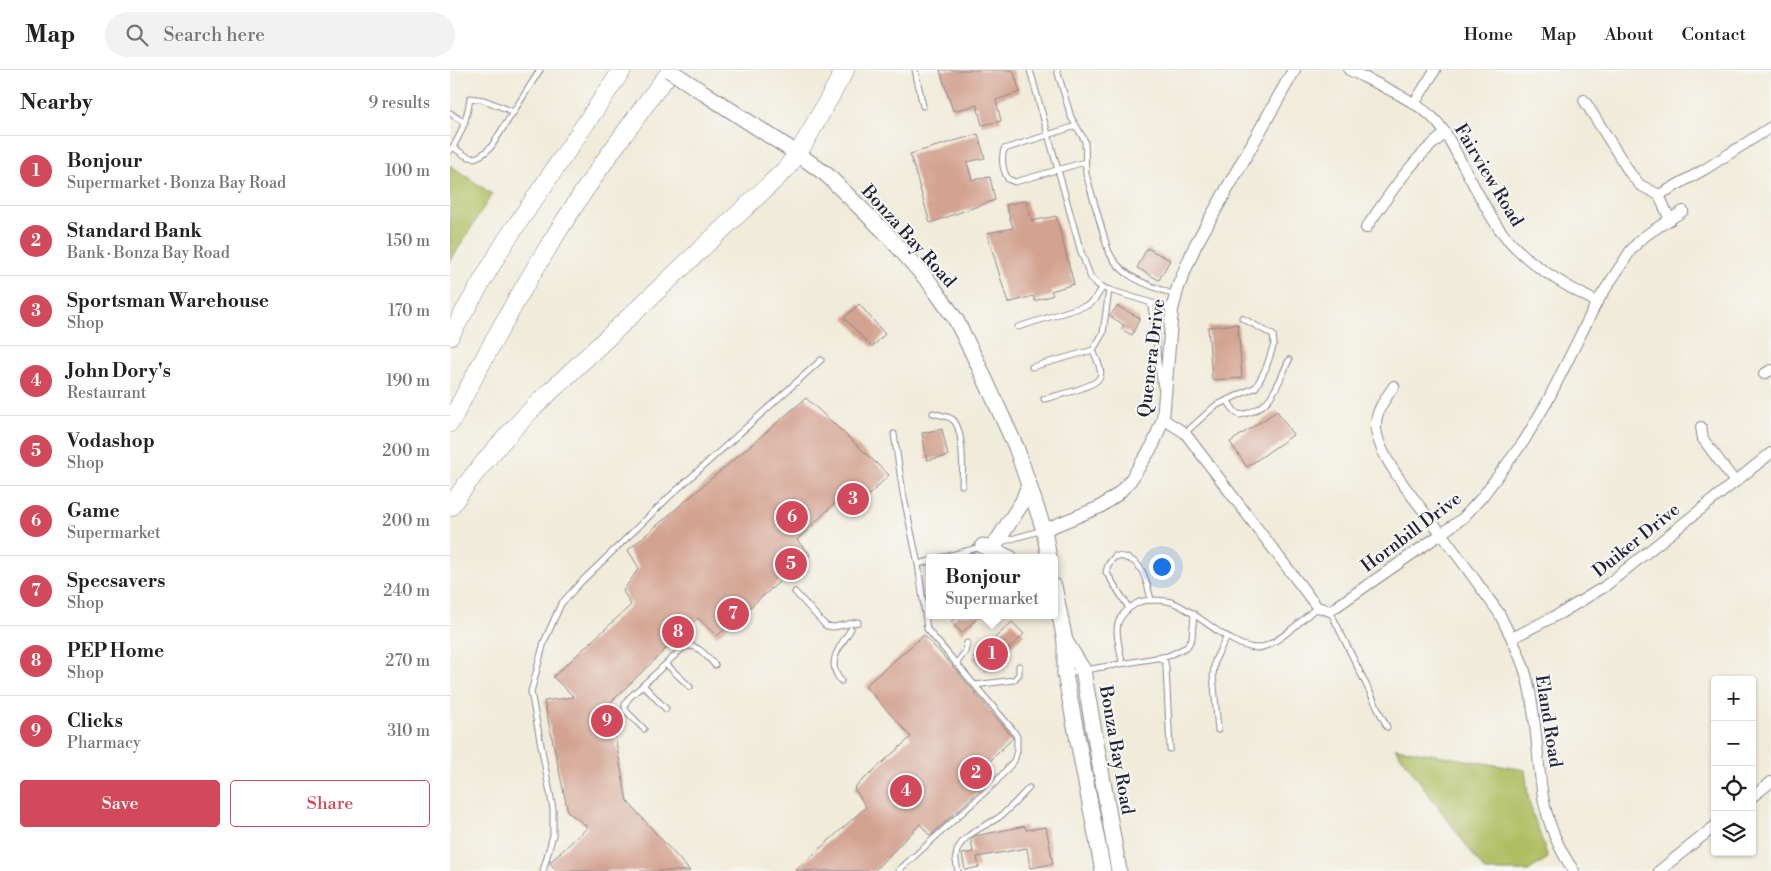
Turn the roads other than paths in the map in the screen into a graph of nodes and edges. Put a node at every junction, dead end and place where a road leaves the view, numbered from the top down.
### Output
1 (540, 70) edge
2 (621, 70) edge
3 (670, 70) edge
4 (845, 70) edge
5 (915, 70) edge
6 (1030, 70) edge
7 (1056, 70) edge
8 (1294, 70) edge
9 (1350, 70) edge
10 (1435, 70) edge
11 (1584, 100) dead end
12 (1414, 104) junction
13 (923, 106) dead end
14 (514, 112) junction
15 (450, 113) edge
16 (465, 122) junction
17 (1076, 126) junction
18 (1771, 127) edge
19 (1446, 133) junction
20 (1049, 135) junction
21 (451, 149) edge
22 (798, 154) junction
23 (1085, 162) junction
24 (1058, 170) junction
25 (1659, 194) junction
26 (1683, 211) dead end
27 (1670, 220) junction
28 (1366, 228) dead end
29 (1106, 288) junction
30 (1176, 295) junction
31 (1597, 302) junction
32 (1150, 303) junction
33 (1172, 310) junction
34 (1242, 318) dead end
35 (1018, 327) dead end
36 (450, 336) edge
37 (1093, 350) junction
38 (821, 360) dead end
39 (1289, 360) dead end
40 (1032, 367) dead end
41 (1394, 386) dead end
42 (1044, 399) dead end
43 (1227, 400) junction
44 (1165, 402) junction
45 (933, 413) dead end
46 (1163, 418) junction
47 (450, 423) edge
48 (1701, 427) dead end
49 (1185, 433) junction
50 (894, 434) dead end
51 (1771, 453) edge
52 (1735, 482) junction
53 (962, 485) dead end
54 (1029, 485) junction
55 (450, 507) edge
56 (1044, 530) junction
57 (1442, 534) junction
58 (990, 545) junction
59 (968, 550) junction
60 (954, 554) edge
61 (968, 554) edge
62 (1004, 554) edge
63 (1048, 554) edge
64 (926, 561) edge
65 (918, 564) junction
66 (795, 592) dead end
67 (1151, 600) junction
68 (926, 602) edge
69 (1317, 607) junction
70 (1129, 608) junction
71 (1330, 611) junction
72 (1058, 612) edge
73 (1194, 614) junction
74 (927, 619) edge
75 (858, 622) dead end
76 (851, 629) dead end
77 (1227, 636) junction
78 (1512, 638) junction
79 (1064, 641) junction
80 (967, 643) dead end
81 (1158, 657) junction
82 (1122, 663) junction
83 (666, 664) junction
84 (956, 664) junction
85 (715, 665) dead end
86 (1019, 666) dead end
87 (1083, 670) junction
88 (1064, 674) junction
89 (841, 681) dead end
90 (643, 685) junction
91 (975, 686) junction
92 (690, 687) dead end
93 (666, 709) dead end
94 (1387, 727) dead end
95 (644, 729) dead end
96 (1218, 730) dead end
97 (1170, 749) dead end
98 (1771, 782) edge
99 (1029, 788) dead end
100 (1756, 794) edge
101 (1711, 829) edge
102 (543, 871) edge
103 (898, 871) edge
104 (958, 871) edge
105 (1103, 871) edge
106 (1120, 871) edge
107 (1574, 871) edge
108 (1659, 871) edge

1 - 14 lane
2 - 36 highway
3 - 22 main road, Bonza Bay Road, bridge
3 - 47 highway
4 - 22 highway
5 - 13 lane
6 - 20 lane
7 - 17 lane
8 - 30 street, Quenera Drive
9 - 12 street, Fairview Road
10 - 12 street
11 - 25 street
12 - 19 street, Fairview Road
14 - 16 lane
14 - 21 lane
15 - 16 lane
16 - 21 lane
17 - 20 lane
17 - 23 lane
18 - 25 street
19 - 28 street
19 - 31 street, Fairview Road
20 - 24 lane
20 - 24 lane
22 - 54 main road, Bonza Bay Road
22 - 55 highway
23 - 24 lane
23 - 30 lane
24 - 29 lane
25 - 27 street
26 - 27 street, Hornbill Drive
27 - 31 street, Hornbill Drive
29 - 32 lane
29 - 35 lane
29 - 37 lane
30 - 33 street, Quenera Drive
31 - 57 street, Hornbill Drive
32 - 33 lane
32 - 44 lane
33 - 44 street, Quenera Drive
34 - 43 lane
37 - 40 lane
37 - 42 lane
38 - 102 lane
39 - 43 lane
41 - 57 street, Eland Road
43 - 49 lane
44 - 46 street, Quenera Drive
45 - 53 lane
46 - 49 street
46 - 56 street, Quenera Drive
48 - 52 street
49 - 69 street
50 - 65 lane
51 - 52 street, Duiker Drive
52 - 78 street, Duiker Drive
54 - 56 main road, Bonza Bay Road
54 - 58 main road
56 - 58 lane
56 - 63 main road, Bonza Bay Road
57 - 71 street, Hornbill Drive
57 - 78 street, Eland Road
58 - 59 lane
58 - 62 main road
59 - 60 lane
59 - 61 lane
64 - 65 lane
65 - 68 lane
66 - 75 lane
67 - 70 lane
67 - 70 lane
67 - 73 lane
69 - 71 street
69 - 77 lane
70 - 82 lane
71 - 94 lane
72 - 79 main road, Bonza Bay Road
73 - 77 lane
73 - 81 lane
74 - 84 lane
76 - 89 lane
77 - 96 lane
78 - 107 street, Eland Road
79 - 87 main road, Bonza Bay Road
79 - 88 main road, Bonza Bay Road
80 - 84 lane
81 - 82 lane
81 - 97 lane
82 - 87 lane
83 - 85 lane
83 - 90 lane
83 - 92 lane
84 - 91 lane
86 - 91 lane
87 - 88 lane
87 - 106 main road, Bonza Bay Road
88 - 105 main road, Bonza Bay Road
90 - 93 lane
90 - 95 lane
91 - 103 lane
98 - 100 street
99 - 104 lane
101 - 108 street

